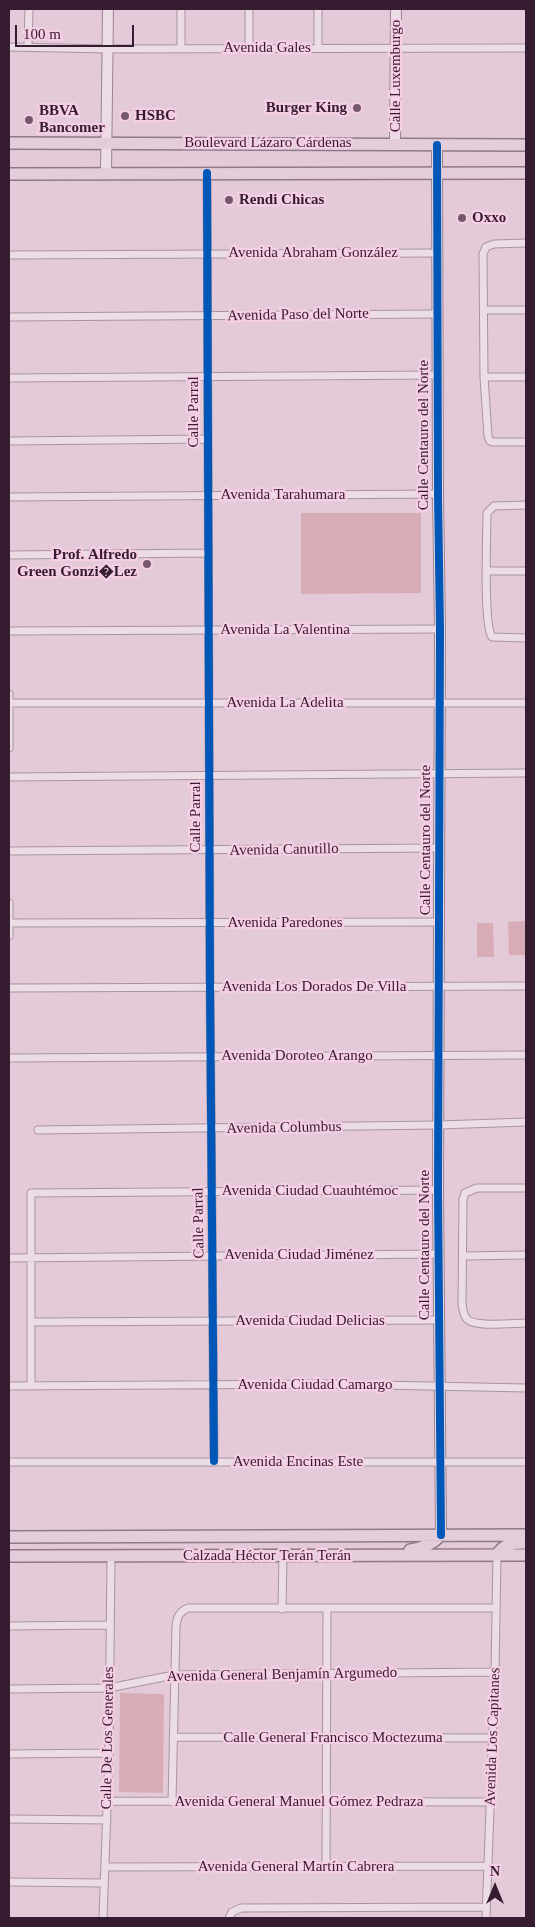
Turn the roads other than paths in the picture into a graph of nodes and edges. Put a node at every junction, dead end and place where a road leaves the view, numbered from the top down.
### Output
1 (29, 9) edge
2 (108, 9) edge
3 (180, 9) edge
4 (249, 9) edge
5 (318, 9) edge
6 (396, 9) edge
7 (9, 46) edge
8 (28, 47) junction
9 (180, 47) junction
10 (108, 48) junction
11 (249, 48) junction
12 (318, 48) junction
13 (526, 48) edge
14 (395, 49) junction
15 (106, 142) junction
16 (9, 143) edge
17 (395, 144) junction
18 (437, 144) junction
19 (526, 145) edge
20 (106, 173) junction
21 (207, 173) junction
22 (526, 173) edge
23 (9, 174) edge
24 (437, 174) junction
25 (526, 243) edge
26 (207, 253) junction
27 (437, 253) junction
28 (9, 255) edge
29 (484, 310) junction
30 (526, 310) edge
31 (437, 314) junction
32 (208, 316) junction
33 (9, 317) edge
34 (437, 375) junction
35 (208, 377) junction
36 (484, 377) junction
37 (526, 377) edge
38 (9, 378) edge
39 (208, 439) junction
40 (9, 441) edge
41 (526, 442) edge
42 (438, 494) junction
43 (208, 495) junction
44 (9, 497) edge
45 (526, 505) edge
46 (208, 553) junction
47 (9, 555) edge
48 (487, 571) junction
49 (526, 571) edge
50 (440, 629) junction
51 (9, 631) edge
52 (209, 631) junction
53 (526, 638) edge
54 (9, 694) edge
55 (209, 702) junction
56 (9, 703) edge
57 (440, 703) junction
58 (526, 703) edge
59 (9, 748) edge
60 (526, 773) edge
61 (439, 774) junction
62 (209, 776) junction
63 (9, 777) edge
64 (440, 848) junction
65 (209, 850) junction
66 (9, 851) edge
67 (9, 903) edge
68 (440, 922) junction
69 (9, 923) edge
70 (210, 923) junction
71 (9, 936) edge
72 (440, 986) junction
73 (526, 986) edge
74 (210, 987) junction
75 (9, 988) edge
76 (211, 1056) junction
77 (440, 1056) junction
78 (526, 1056) edge
79 (9, 1058) edge
80 (526, 1122) edge
81 (439, 1125) junction
82 (211, 1129) junction
83 (38, 1130) dead end
84 (526, 1188) edge
85 (438, 1190) junction
86 (212, 1192) junction
87 (440, 1254) junction
88 (526, 1255) edge
89 (213, 1256) junction
90 (464, 1256) junction
91 (9, 1258) edge
92 (31, 1258) junction
93 (440, 1320) junction
94 (214, 1321) junction
95 (31, 1322) junction
96 (526, 1323) edge
97 (214, 1385) junction
98 (440, 1385) junction
99 (9, 1386) edge
100 (31, 1386) junction
101 (526, 1388) edge
102 (9, 1462) edge
103 (214, 1462) junction
104 (441, 1462) junction
105 (526, 1462) edge
106 (526, 1535) edge
107 (441, 1536) junction
108 (9, 1537) edge
109 (35, 1537) junction
110 (9, 1543) edge
111 (526, 1543) edge
112 (497, 1555) junction
113 (526, 1555) edge
114 (9, 1556) edge
115 (284, 1556) junction
116 (342, 1556) junction
117 (112, 1557) junction
118 (496, 1608) junction
119 (282, 1609) junction
120 (327, 1609) junction
121 (110, 1625) junction
122 (9, 1626) edge
123 (495, 1672) junction
124 (328, 1673) junction
125 (174, 1675) junction
126 (109, 1688) junction
127 (9, 1689) edge
128 (173, 1737) junction
129 (328, 1737) junction
130 (493, 1738) junction
131 (109, 1753) junction
132 (9, 1754) edge
133 (108, 1801) junction
134 (172, 1802) junction
135 (326, 1802) junction
136 (491, 1802) junction
137 (9, 1819) edge
138 (107, 1820) junction
139 (487, 1866) junction
140 (105, 1867) junction
141 (326, 1867) junction
142 (9, 1882) edge
143 (104, 1883) junction
144 (486, 1907) junction
145 (103, 1918) edge
146 (229, 1918) edge
147 (486, 1918) edge

1 - 8 street
2 - 10 street
3 - 9 street
4 - 11 street
5 - 12 street
6 - 14 street, Calle Luxemburgo
7 - 8 street, Avenida Gales
8 - 10 street, Avenida Gales
9 - 10 street, Avenida Gales
9 - 11 street, Avenida Gales
10 - 15 street
11 - 12 street, Avenida Gales
12 - 14 street, Avenida Gales
13 - 14 street, Avenida Gales
14 - 17 street, Calle Luxemburgo
15 - 16 main road, Boulevard Lázaro Cárdenas
15 - 17 main road, Boulevard Lázaro Cárdenas
15 - 20 street
17 - 18 main road, Boulevard Lázaro Cárdenas
18 - 19 main road, Boulevard Lázaro Cárdenas
18 - 24 street, Calle Centauro del Norte
20 - 21 main road, Boulevard Lázaro Cárdenas
20 - 23 main road, Boulevard Lázaro Cárdenas
21 - 24 main road, Boulevard Lázaro Cárdenas
21 - 26 street, Calle Parral
22 - 24 main road, Boulevard Lázaro Cárdenas
24 - 27 street, Calle Centauro del Norte
25 - 29 street
26 - 27 street, Avenida Abraham González
26 - 28 street, Avenida Abraham González
26 - 32 street, Calle Parral
27 - 31 street, Calle Centauro del Norte
29 - 30 street
29 - 36 street
31 - 32 street, Avenida Paso del Norte
31 - 34 street, Calle Centauro del Norte
32 - 33 street, Avenida Paso del Norte
32 - 35 street, Calle Parral
34 - 35 street
34 - 42 street, Calle Centauro del Norte
35 - 38 street
35 - 39 street, Calle Parral
36 - 37 street
36 - 41 street
39 - 40 street
39 - 43 street, Calle Parral
42 - 43 street, Avenida Tarahumara
42 - 50 street, Calle Centauro del Norte
43 - 44 street, Avenida Tarahumara
43 - 46 street, Calle Parral
45 - 48 street
46 - 47 street
46 - 52 street, Calle Parral
48 - 49 street
48 - 53 street
50 - 52 street, Avenida La Valentina
50 - 57 street, Calle Centauro del Norte
51 - 52 street, Avenida La Valentina
52 - 55 street, Calle Parral
54 - 56 street
55 - 56 street, Avenida La Adelita
55 - 57 street, Avenida La Adelita
55 - 62 street, Calle Parral
56 - 59 street
57 - 58 street, Avenida La Adelita
57 - 61 street, Calle Centauro del Norte
60 - 61 street
61 - 62 street
61 - 64 street, Calle Centauro del Norte
62 - 63 street
62 - 65 street, Calle Parral
64 - 65 street, Avenida Canutillo
64 - 68 street, Calle Centauro del Norte
65 - 66 street, Avenida Canutillo
65 - 70 street, Calle Parral
67 - 69 street
68 - 70 street, Avenida Paredones
68 - 72 street, Calle Centauro del Norte
69 - 70 street, Avenida Paredones
69 - 71 street
70 - 74 street, Calle Parral
72 - 73 street, Avenida Los Dorados De Villa
72 - 74 street, Avenida Los Dorados De Villa
72 - 77 street, Calle Centauro del Norte
74 - 75 street, Avenida Los Dorados De Villa
74 - 76 street, Calle Parral
76 - 77 street, Avenida Doroteo Arango
76 - 79 street, Avenida Doroteo Arango
76 - 82 street, Calle Parral
77 - 78 street, Avenida Doroteo Arango
77 - 81 street, Calle Centauro del Norte
80 - 81 street, Avenida Columbus
81 - 82 street, Avenida Columbus
81 - 85 street, Calle Centauro del Norte
82 - 83 street, Avenida Columbus
82 - 86 street, Calle Parral
84 - 90 street
85 - 86 street, Avenida Ciudad Cuauhtémoc
85 - 87 street, Calle Centauro del Norte
86 - 89 street, Calle Parral
86 - 92 street, Avenida Ciudad Cuauhtémoc
87 - 89 street, Avenida Ciudad Jiménez
87 - 93 street, Calle Centauro del Norte
88 - 90 street
89 - 92 street, Avenida Ciudad Jiménez
89 - 94 street, Calle Parral
90 - 96 street
91 - 92 street, Avenida Ciudad Jiménez
92 - 95 street
93 - 94 street, Avenida Ciudad Delicias
93 - 98 street, Calle Centauro del Norte
94 - 95 street, Avenida Ciudad Delicias
94 - 97 street, Calle Parral
95 - 100 street
97 - 98 street, Avenida Ciudad Camargo
97 - 100 street, Avenida Ciudad Camargo
97 - 103 street, Calle Parral
98 - 101 street, Avenida Ciudad Camargo
98 - 104 street, Calle Centauro del Norte
99 - 100 street, Avenida Ciudad Camargo
102 - 103 street, Avenida Encinas Este
103 - 104 street, Avenida Encinas Este
104 - 105 street, Avenida Encinas Este
104 - 107 street, Calle Centauro del Norte
106 - 107 main road, Calzada Héctor Terán Terán
107 - 109 main road, Calzada Héctor Terán Terán
107 - 116 main road
108 - 109 main road, Calzada Héctor Terán Terán
109 - 110 main road
111 - 112 main road
112 - 113 main road, Calzada Héctor Terán Terán
112 - 116 main road, Calzada Héctor Terán Terán
112 - 118 street, Avenida Los Capitanes
114 - 117 main road, Calzada Héctor Terán Terán
115 - 116 main road, Calzada Héctor Terán Terán
115 - 117 main road, Calzada Héctor Terán Terán
115 - 119 street
117 - 121 street, Calle De Los Generales
118 - 120 street
118 - 123 street, Avenida Los Capitanes
119 - 120 street
119 - 125 street
120 - 124 street
121 - 122 street
121 - 126 street, Calle De Los Generales
123 - 124 street, Avenida General Benjamín Argumedo
123 - 130 street, Avenida Los Capitanes
124 - 125 street, Avenida General Benjamín Argumedo
124 - 129 street
125 - 126 street, Avenida General Benjamín Argumedo
125 - 128 street
126 - 127 street, Avenida General Benjamín Argumedo
126 - 131 street, Calle De Los Generales
128 - 129 street, Calle General Francisco Moctezuma
128 - 134 street
129 - 130 street, Calle General Francisco Moctezuma
129 - 135 street
130 - 136 street, Avenida Los Capitanes
131 - 132 street
131 - 133 street, Calle De Los Generales
133 - 134 street, Avenida General Manuel Gómez Pedraza
133 - 138 street, Calle De Los Generales
134 - 135 street, Avenida General Manuel Gómez Pedraza
135 - 136 street, Avenida General Manuel Gómez Pedraza
135 - 141 street
136 - 139 street, Avenida Los Capitanes
137 - 138 street
138 - 140 street, Calle De Los Generales
139 - 141 street, Avenida General Martín Cabrera
139 - 144 street, Avenida Los Capitanes
140 - 141 street, Avenida General Martín Cabrera
140 - 143 street, Calle De Los Generales
142 - 143 street
143 - 145 street, Calle De Los Generales
144 - 146 street
144 - 147 street, Avenida Los Capitanes

